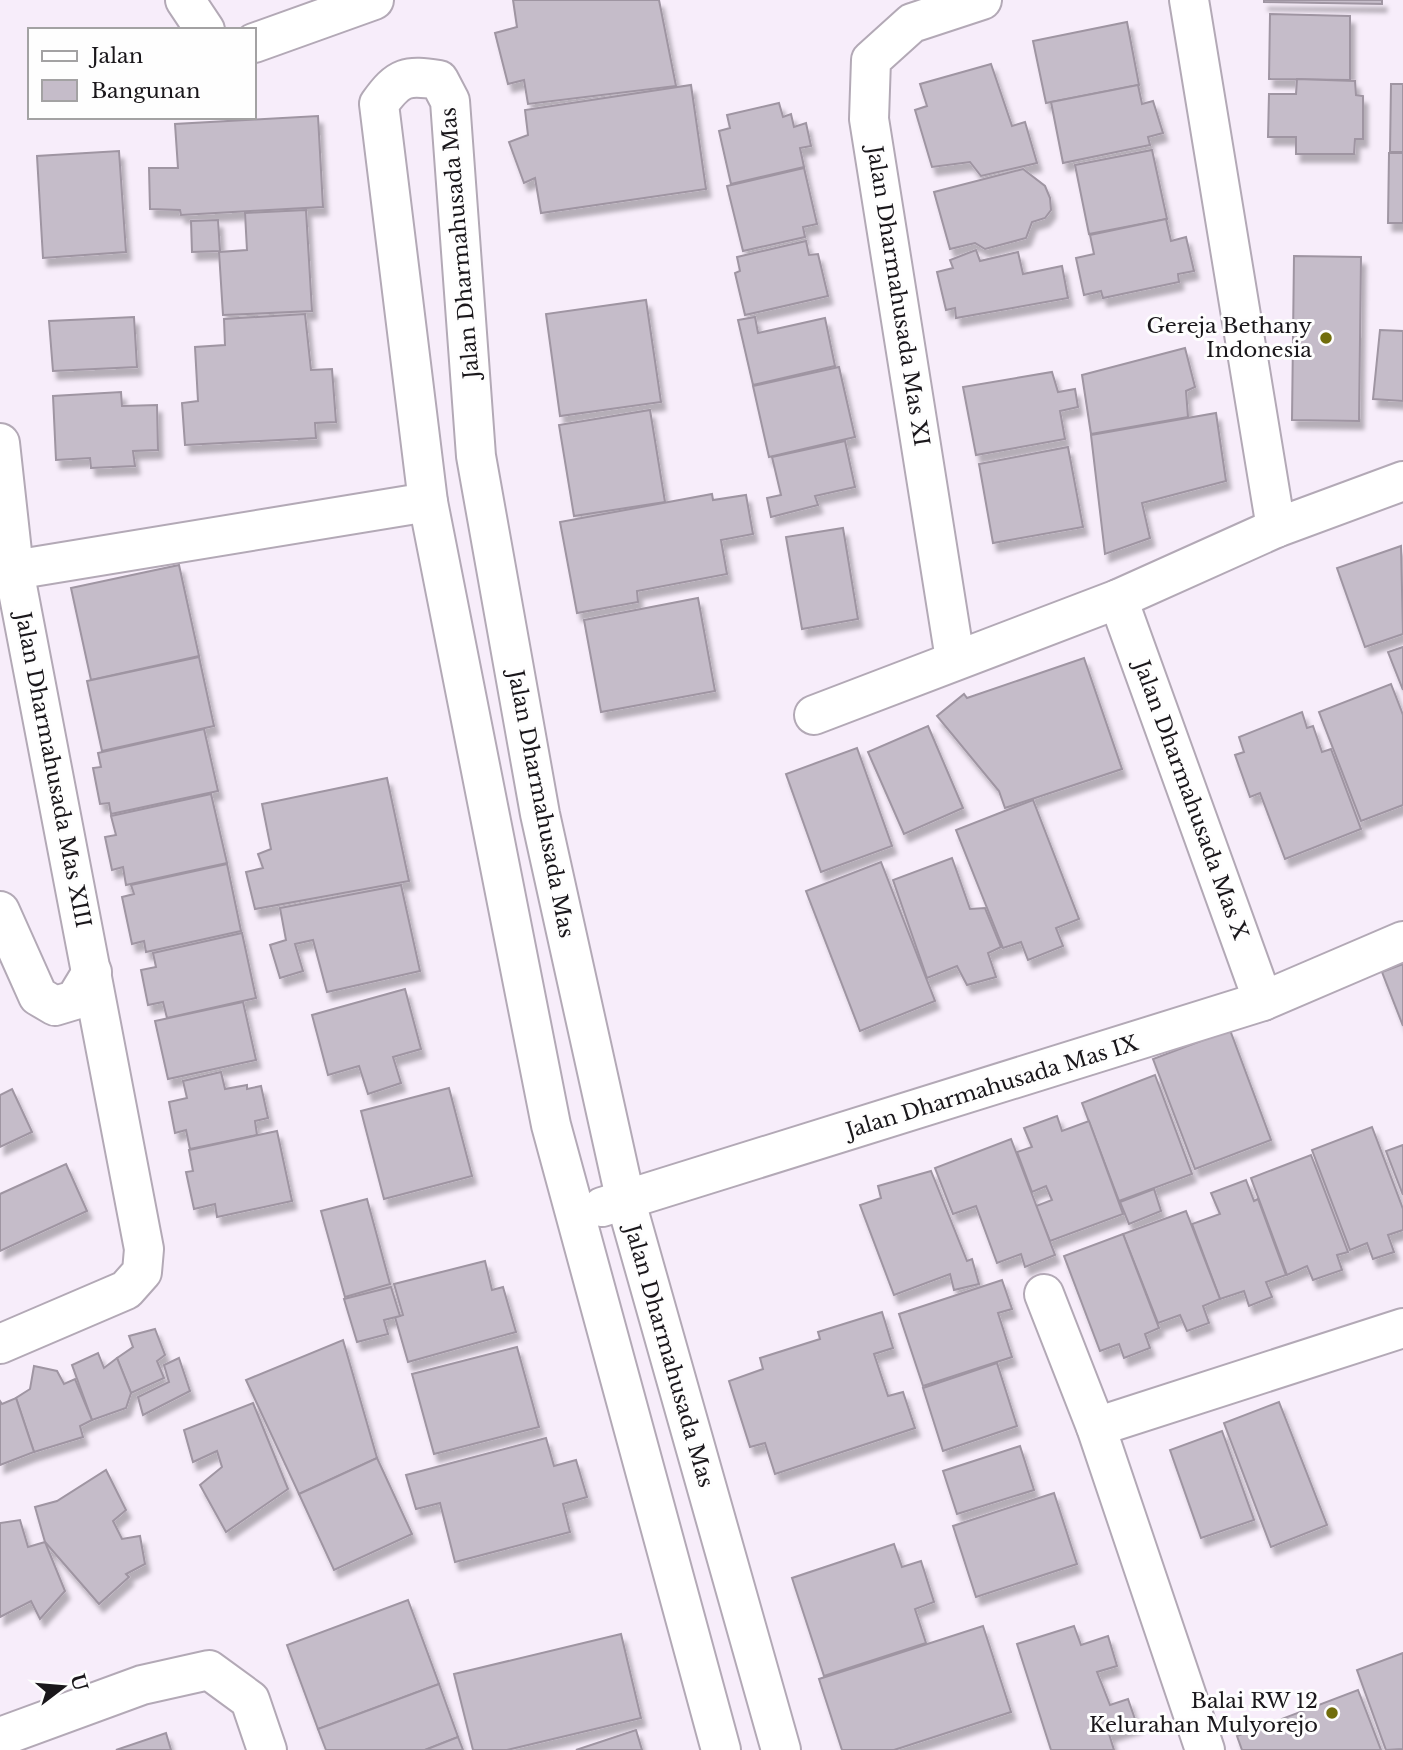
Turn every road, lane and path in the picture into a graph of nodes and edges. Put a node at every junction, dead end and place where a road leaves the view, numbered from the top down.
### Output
1 (185, 0) edge
2 (374, 0) edge
3 (982, 0) edge
4 (1189, 0) edge
5 (204, 28) edge
6 (256, 42) edge
7 (0, 443) edge
8 (1403, 481) edge
9 (428, 502) junction
10 (1276, 527) junction
11 (14, 570) junction
12 (1118, 599) junction
13 (955, 659) junction
14 (814, 715) dead end
15 (0, 911) edge
16 (1403, 941) edge
17 (92, 972) junction
18 (1263, 1001) junction
19 (626, 1202) junction
20 (575, 1214) junction
21 (1044, 1294) dead end
22 (1403, 1328) edge
23 (0, 1344) edge
24 (1096, 1427) junction
25 (0, 1737) edge
26 (267, 1750) edge
27 (721, 1750) edge
28 (781, 1750) edge
29 (1205, 1750) edge

1 - 5 street
2 - 6 street
3 - 13 street, Jalan Dharmahusada Mas XI
4 - 10 street
7 - 11 street, Jalan Dharmahusada Mas XIII
8 - 10 street
9 - 11 street
9 - 19 street, Jalan Dharmahusada Mas
9 - 20 street, Jalan Dharmahusada Mas
10 - 12 street
11 - 17 street, Jalan Dharmahusada Mas XIII
12 - 13 street
12 - 18 street, Jalan Dharmahusada Mas X
13 - 14 street
15 - 17 street
16 - 18 street, Jalan Dharmahusada Mas IX
17 - 23 street, Jalan Dharmahusada Mas XIII
18 - 19 street, Jalan Dharmahusada Mas IX
19 - 20 street, Jalan Dharmahusada Mas IX
19 - 28 street, Jalan Dharmahusada Mas
20 - 27 street, Jalan Dharmahusada Mas
21 - 24 street
22 - 24 street
24 - 29 street
25 - 26 street

